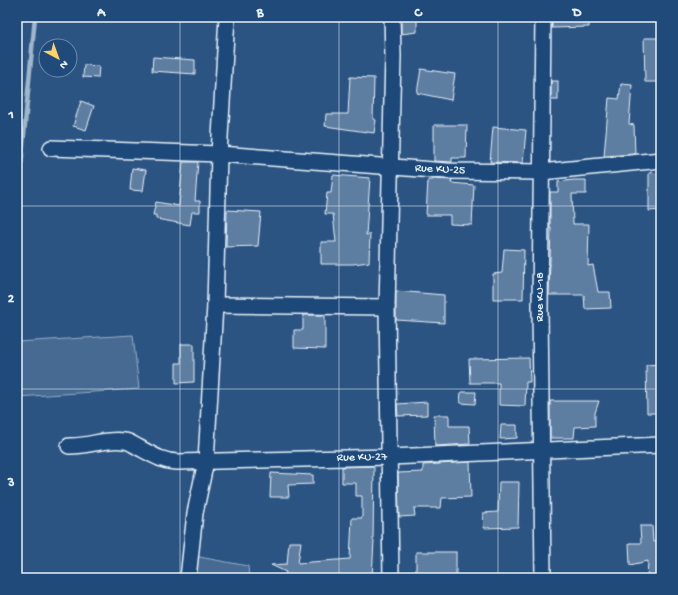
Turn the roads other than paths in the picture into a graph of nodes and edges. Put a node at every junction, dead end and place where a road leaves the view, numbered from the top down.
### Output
1 (227, 17) edge
2 (392, 17) edge
3 (543, 17) edge
4 (51, 148) dead end
5 (219, 154) junction
6 (661, 160) edge
7 (390, 166) junction
8 (541, 172) junction
9 (215, 305) junction
10 (387, 307) junction
11 (661, 445) edge
12 (69, 446) dead end
13 (541, 450) junction
14 (390, 457) junction
15 (206, 461) junction
16 (188, 578) edge
17 (391, 578) edge
18 (543, 578) edge

1 - 5 street
2 - 7 street
3 - 8 street, Rue KU-18
4 - 5 street, Rue KU-25
5 - 7 street, Rue KU-25
5 - 9 street
6 - 8 street, Rue KU-25
7 - 8 street, Rue KU-25
7 - 10 street
8 - 13 street, Rue KU-18
9 - 10 street
9 - 15 street
10 - 14 street
11 - 13 street, Rue KU-27
12 - 15 street, Rue KU-27
13 - 14 street, Rue KU-27
13 - 18 street, Rue KU-18
14 - 15 street, Rue KU-27
14 - 17 street
15 - 16 street

